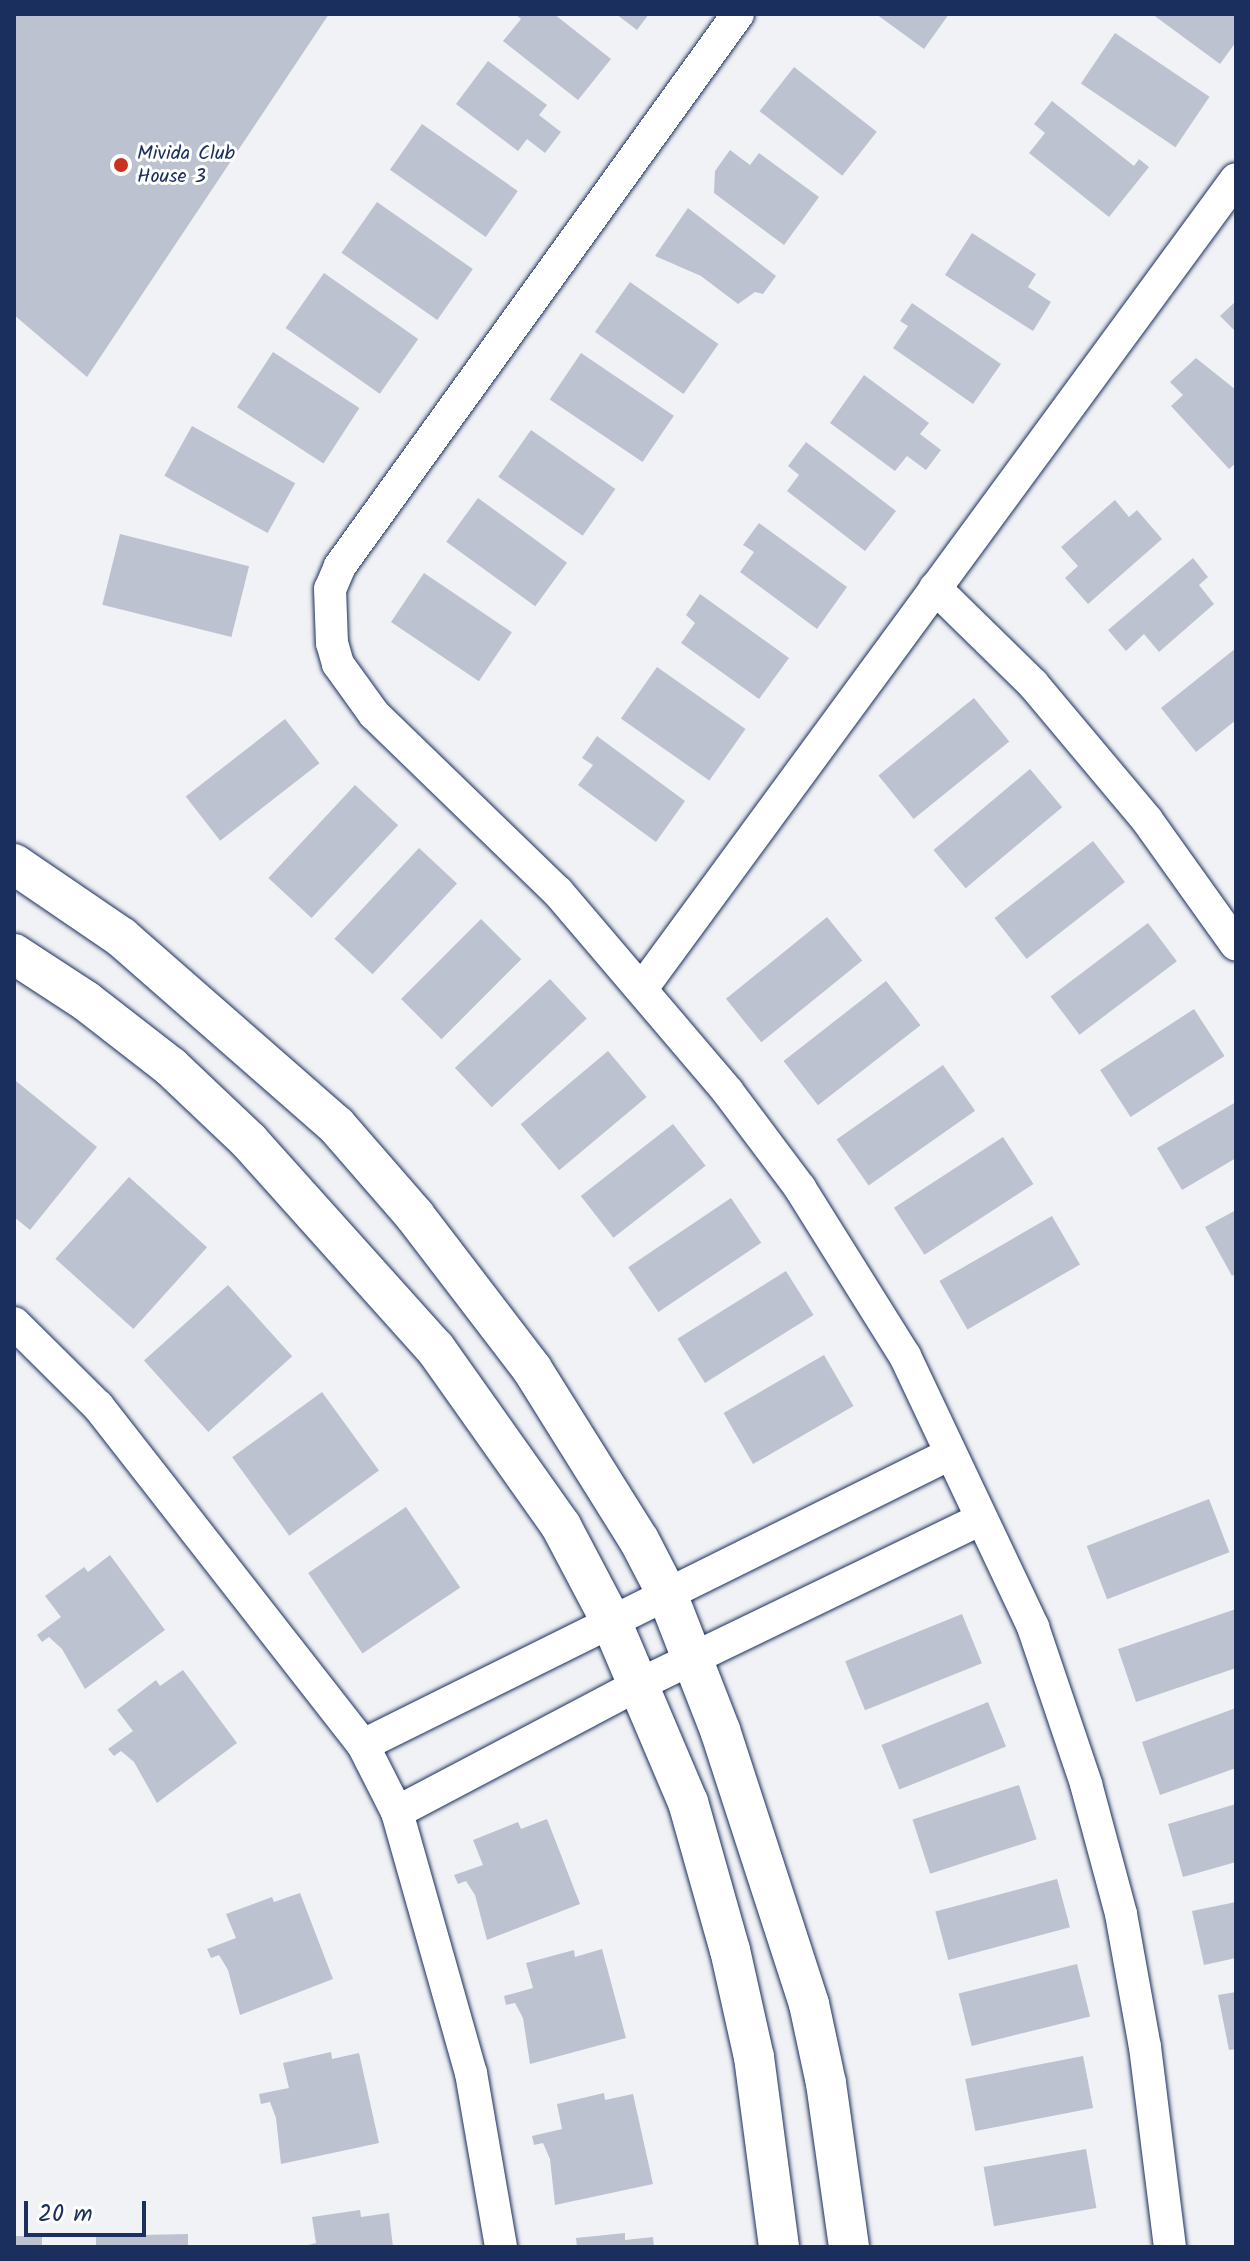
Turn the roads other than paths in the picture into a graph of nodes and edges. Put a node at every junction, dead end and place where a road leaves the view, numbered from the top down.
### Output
1 (738, 14) edge
2 (1236, 179) edge
3 (935, 588) junction
4 (14, 864) edge
5 (1236, 945) edge
6 (14, 954) edge
7 (643, 987) junction
8 (14, 1323) edge
9 (950, 1454) junction
10 (981, 1519) junction
11 (667, 1594) junction
12 (611, 1621) junction
13 (694, 1659) junction
14 (638, 1685) junction
15 (363, 1745) junction
16 (397, 1812) junction
17 (501, 2247) edge
18 (779, 2247) edge
19 (849, 2247) edge
20 (1170, 2247) edge

1 - 7 street
2 - 3 street
3 - 5 street
3 - 7 street
4 - 11 street
6 - 12 street
7 - 9 street
8 - 15 street
9 - 10 street
9 - 11 street
10 - 13 street
10 - 20 street
11 - 12 street
11 - 13 street
12 - 14 street
12 - 15 street
13 - 14 street
13 - 19 street
14 - 16 street
14 - 18 street
15 - 16 street
16 - 17 street

